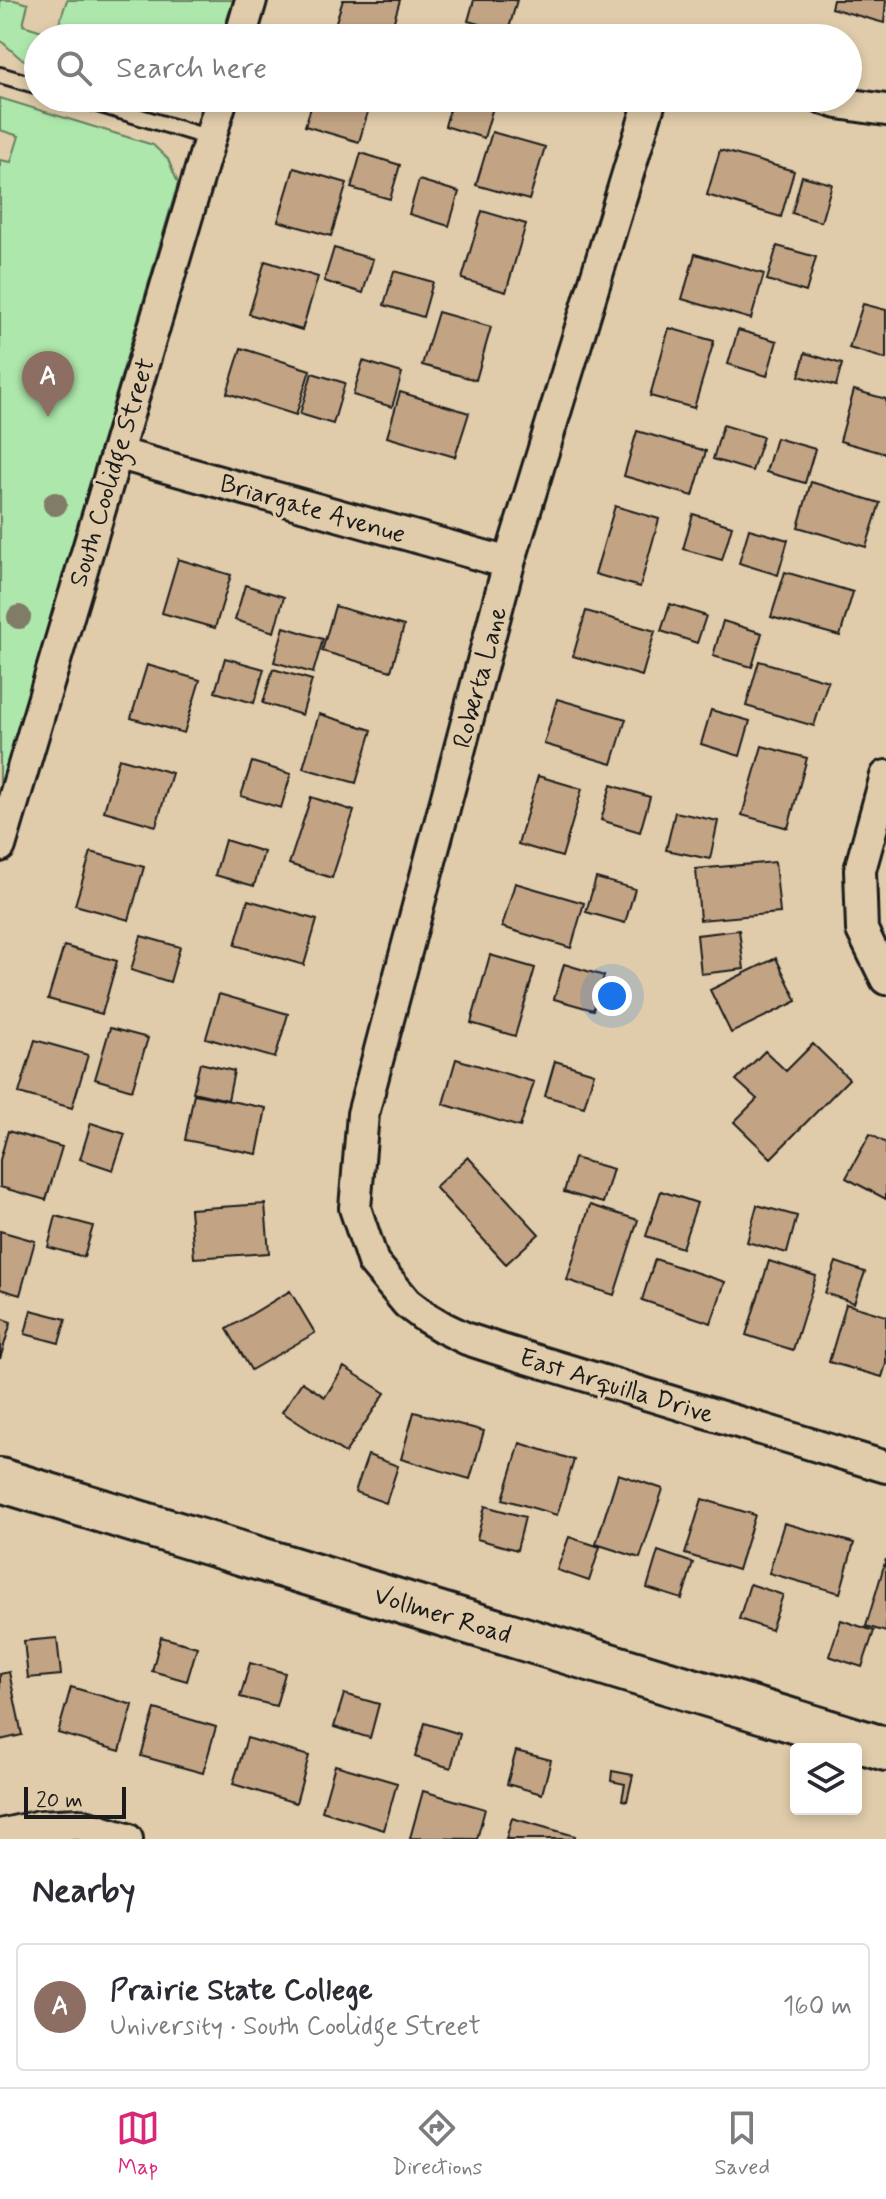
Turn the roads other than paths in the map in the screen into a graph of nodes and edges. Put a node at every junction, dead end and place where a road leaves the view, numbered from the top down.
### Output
1 (251, 0) edge
2 (244, 24) edge
3 (0, 75) edge
4 (24, 82) edge
5 (862, 106) edge
6 (886, 110) edge
7 (124, 112) edge
8 (218, 112) edge
9 (647, 112) edge
10 (210, 138) junction
11 (116, 453) junction
12 (509, 563) junction
13 (886, 776) edge
14 (0, 846) edge
15 (886, 979) edge
16 (373, 1262) joint
17 (886, 1467) edge
18 (0, 1480) edge
19 (886, 1749) edge
20 (0, 1835) edge
21 (127, 1839) edge

1 - 2 street
3 - 4 lane
5 - 6 street
7 - 10 lane
8 - 10 street, South Coolidge Street
9 - 12 street, Roberta Lane
10 - 11 street, South Coolidge Street
11 - 12 street, Briargate Avenue
11 - 14 street, South Coolidge Street
12 - 16 street, Roberta Lane
13 - 15 street
16 - 17 street, East Arquilla Drive
18 - 19 main road, Vollmer Road
20 - 21 street

